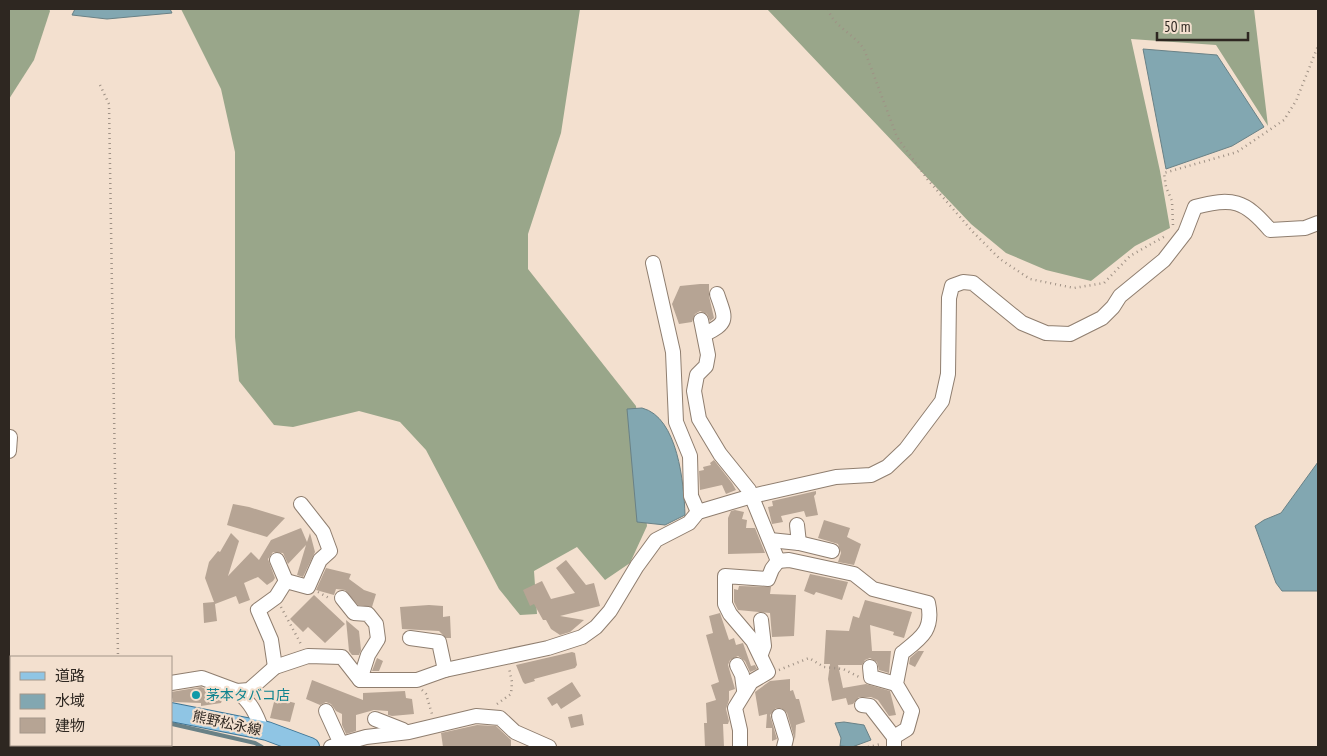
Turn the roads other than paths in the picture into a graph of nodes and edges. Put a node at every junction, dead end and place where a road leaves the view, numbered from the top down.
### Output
1 (1318, 223) edge
2 (653, 263) dead end
3 (717, 294) dead end
4 (701, 320) dead end
5 (705, 334) junction
6 (673, 388) junction
7 (699, 419) junction
8 (10, 436) dead end
9 (9, 451) edge
10 (752, 496) junction
11 (301, 504) dead end
12 (698, 512) junction
13 (797, 526) dead end
14 (770, 540) junction
15 (799, 543) junction
16 (832, 551) dead end
17 (276, 560) dead end
18 (778, 562) junction
19 (286, 580) junction
20 (342, 598) dead end
21 (761, 620) dead end
22 (410, 638) dead end
23 (761, 654) junction
24 (737, 665) dead end
25 (275, 667) junction
26 (445, 670) junction
27 (870, 672) road end
28 (360, 680) junction
29 (172, 683) edge
30 (896, 684) junction
31 (744, 690) junction
32 (237, 691) junction
33 (862, 705) dead end
34 (326, 711) dead end
35 (172, 712) edge
36 (779, 716) dead end
37 (375, 719) dead end
38 (262, 730) junction
39 (409, 732) junction
40 (286, 742) edge
41 (894, 742) edge
42 (336, 746) edge
43 (310, 747) edge
44 (549, 747) edge
45 (740, 747) edge
46 (784, 747) edge

1 - 10 street
2 - 6 street
3 - 5 street
4 - 5 street
5 - 7 street
6 - 7 street
6 - 12 street
7 - 10 street
8 - 9 street
10 - 12 street
10 - 14 street
11 - 19 street
12 - 26 street
13 - 15 street
14 - 15 street
14 - 18 street
15 - 16 street
17 - 19 street
18 - 23 street
18 - 30 street
19 - 25 street
20 - 28 street
21 - 23 street
22 - 26 street
23 - 31 street
24 - 31 street
25 - 28 street
25 - 32 street
26 - 28 street
27 - 30 street
29 - 32 street
30 - 41 street
31 - 45 street
32 - 38 street
33 - 41 street
34 - 42 street
35 - 38 main road, 熊野松永線
36 - 46 street
37 - 39 street
38 - 40 main road, 熊野松永線
39 - 42 street
39 - 44 street
40 - 43 main road, 熊野松永線

